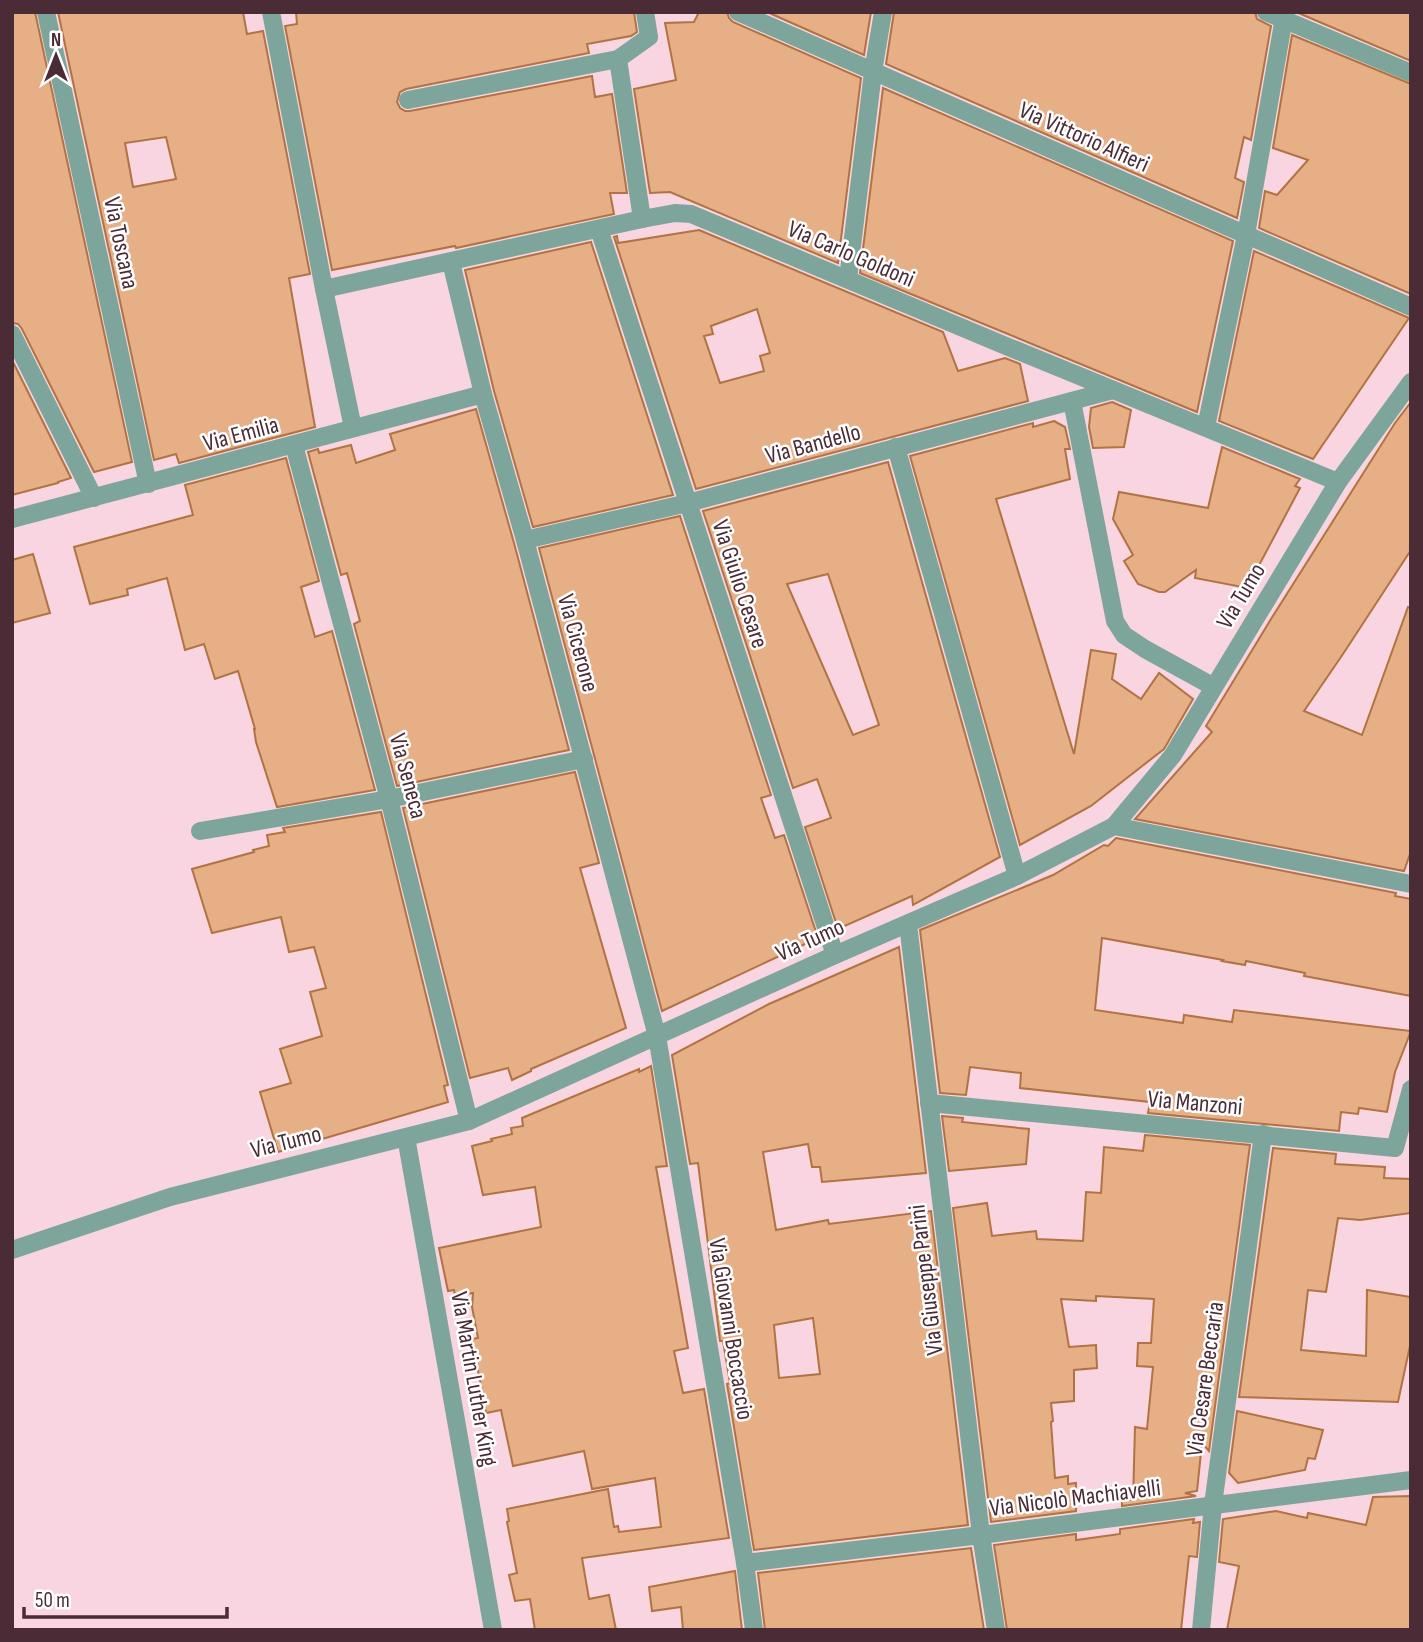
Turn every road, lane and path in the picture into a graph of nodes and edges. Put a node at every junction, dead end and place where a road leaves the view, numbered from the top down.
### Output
1 (46, 12) edge
2 (271, 12) edge
3 (645, 12) edge
4 (738, 12) edge
5 (883, 12) edge
6 (1266, 12) edge
7 (1285, 16) edge
8 (618, 60) junction
9 (873, 72) junction
10 (1411, 73) edge
11 (408, 100) dead end
12 (642, 219) junction
13 (598, 229) junction
14 (1246, 235) junction
15 (451, 262) junction
16 (848, 279) junction
17 (324, 289) junction
18 (1411, 307) edge
19 (12, 334) edge
20 (1411, 382) edge
21 (1113, 390) junction
22 (483, 394) junction
23 (1072, 401) junction
24 (1206, 427) junction
25 (353, 428) junction
26 (294, 445) junction
27 (896, 447) junction
28 (1338, 482) junction
29 (148, 484) junction
30 (94, 498) junction
31 (688, 503) junction
32 (12, 519) edge
33 (525, 540) junction
34 (1214, 687) junction
35 (584, 759) junction
36 (388, 799) junction
37 (1114, 827) junction
38 (200, 831) dead end
39 (1017, 876) junction
40 (1411, 884) edge
41 (908, 924) junction
42 (835, 955) junction
43 (657, 1036) junction
44 (1411, 1089) edge
45 (929, 1103) junction
46 (469, 1121) junction
47 (1263, 1135) junction
48 (406, 1137) junction
49 (12, 1250) edge
50 (1411, 1480) edge
51 (1213, 1505) junction
52 (981, 1535) junction
53 (745, 1563) junction
54 (494, 1630) edge
55 (754, 1630) edge
56 (996, 1630) edge
57 (1201, 1630) edge

1 - 29 street, Via Toscana
2 - 17 street
3 - 8 street
4 - 9 street, Via Vittorio Alfieri
5 - 9 street
6 - 7 street
7 - 10 street
7 - 14 street
8 - 11 street
8 - 12 street
9 - 14 street, Via Vittorio Alfieri
9 - 16 street
12 - 13 street, Via Carlo Goldoni
12 - 16 street, Via Carlo Goldoni
13 - 15 street, Via Carlo Goldoni
13 - 31 street, Via Giulio Cesare
14 - 18 street, Via Vittorio Alfieri
14 - 24 street
15 - 17 street, Via Carlo Goldoni
15 - 22 street, Via Cicerone
16 - 21 street, Via Carlo Goldoni
17 - 25 street
19 - 30 street
20 - 28 street, Via Tumo
21 - 23 street, Via Bandello
21 - 24 street, Via Carlo Goldoni
22 - 25 street, Via Emilia
22 - 33 street, Via Cicerone
23 - 27 street, Via Bandello
23 - 34 street
24 - 28 street, Via Carlo Goldoni
25 - 26 street, Via Emilia
26 - 29 street, Via Emilia
26 - 36 street, Via Seneca
27 - 31 street, Via Bandello
27 - 39 street
28 - 34 street, Via Tumo
29 - 30 street, Via Emilia
30 - 32 street, Via Emilia
31 - 33 street, Via Bandello
31 - 42 street, Via Giulio Cesare
33 - 35 street, Via Cicerone
34 - 37 street, Via Tumo
35 - 36 street
35 - 43 street, Via Cicerone
36 - 38 street
36 - 46 street, Via Seneca
37 - 39 street, Via Tumo
37 - 40 street
39 - 41 street, Via Tumo
41 - 42 street, Via Tumo
41 - 45 street, Via Giuseppe Parini
42 - 43 street, Via Tumo
43 - 46 street, Via Tumo
43 - 53 street, Via Giovanni Boccaccio
44 - 47 street, Via Manzoni
45 - 47 street, Via Manzoni
45 - 52 street, Via Giuseppe Parini
46 - 48 street, Via Tumo
47 - 51 street, Via Cesare Beccaria
48 - 49 street, Via Tumo
48 - 54 street, Via Martin Luther King
50 - 51 street, Via Nicolò Machiavelli
51 - 52 street, Via Nicolò Machiavelli
51 - 57 street, Via Cesare Beccaria
52 - 53 street, Via Nicolò Machiavelli
52 - 56 street, Via Giuseppe Parini
53 - 55 street, Via Giovanni Boccaccio

